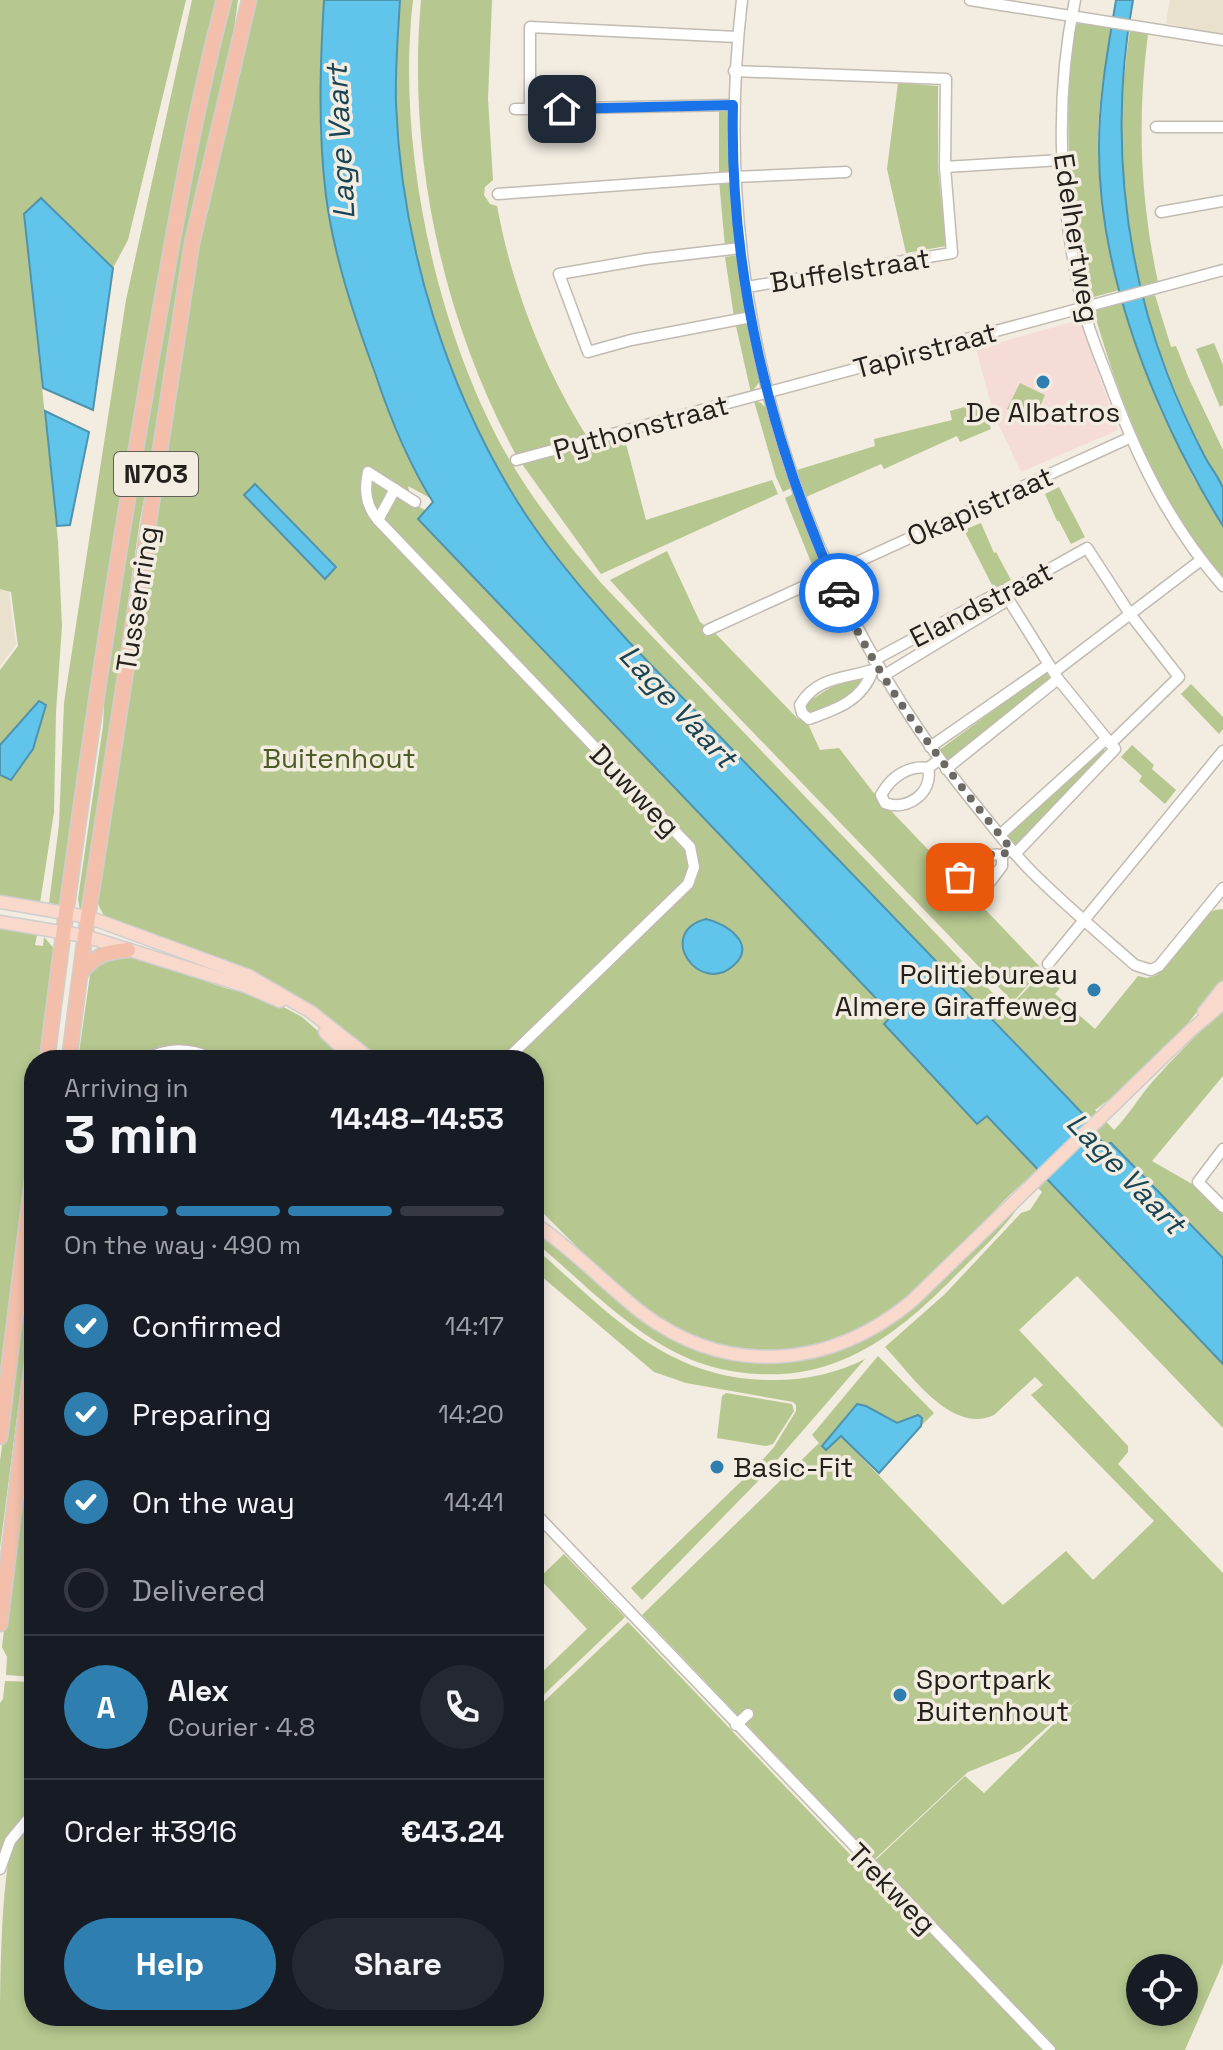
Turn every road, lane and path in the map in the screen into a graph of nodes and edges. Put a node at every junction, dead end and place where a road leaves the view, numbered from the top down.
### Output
1 (224, 0) edge
2 (249, 0) edge
3 (742, 0) edge
4 (970, 0) edge
5 (1075, 0) edge
6 (1071, 17) junction
7 (737, 37) junction
8 (1223, 40) edge
9 (734, 71) junction
10 (733, 105) junction
11 (515, 109) dead end
12 (530, 109) junction
13 (1156, 127) dead end
14 (1223, 127) edge
15 (1061, 160) junction
16 (945, 167) junction
17 (846, 172) dead end
18 (734, 177) junction
19 (498, 194) dead end
20 (1223, 201) edge
21 (1161, 212) dead end
22 (741, 248) junction
23 (1223, 270) edge
24 (747, 287) junction
25 (1083, 308) junction
26 (751, 317) junction
27 (767, 394) junction
28 (1129, 438) junction
29 (516, 460) dead end
30 (395, 489) junction
31 (415, 502) dead end
32 (378, 520) junction
33 (1201, 560) junction
34 (830, 574) junction
35 (1223, 586) edge
36 (1007, 597) junction
37 (1130, 614) junction
38 (708, 630) dead end
39 (877, 668) junction
40 (1053, 672) junction
41 (1110, 744) junction
42 (930, 747) junction
43 (1223, 751) edge
44 (943, 765) junction
45 (928, 768) junction
46 (1000, 835) junction
47 (1010, 853) junction
48 (1221, 897) edge
49 (0, 902) edge
50 (66, 913) junction
51 (88, 917) junction
52 (1085, 921) junction
53 (0, 922) edge
54 (63, 931) junction
55 (85, 936) junction
56 (128, 950) junction
57 (1048, 964) dead end
58 (79, 977) junction
59 (1223, 988) edge
60 (1223, 1003) edge
61 (293, 1004) junction
62 (309, 1015) junction
63 (1190, 1031) junction
64 (48, 1050) edge
65 (70, 1050) edge
66 (164, 1050) edge
67 (188, 1050) edge
68 (345, 1050) edge
69 (358, 1050) edge
70 (516, 1050) edge
71 (1223, 1149) edge
72 (1223, 1207) edge
73 (544, 1223) edge
74 (544, 1230) edge
75 (558, 1239) junction
76 (24, 1245) edge
77 (24, 1428) edge
78 (0, 1437) edge
79 (544, 1523) edge
80 (0, 1624) edge
81 (748, 1714) dead end
82 (736, 1725) junction
83 (24, 1824) edge
84 (0, 1869) edge
85 (1050, 2050) edge

1 - 50 highway, Tussenring / N703
2 - 51 highway, Tussenring / N703
3 - 7 street
4 - 6 street
5 - 6 street, Edelhertweg
6 - 8 street
6 - 15 street, Edelhertweg
7 - 9 street
7 - 12 street
9 - 10 street
9 - 16 street
10 - 12 street
10 - 18 street
11 - 12 street
13 - 14 street
15 - 16 street
15 - 25 street, Edelhertweg
16 - 24 street, Buffelstraat
17 - 18 street
18 - 19 street
18 - 22 street
20 - 21 street
22 - 24 street
22 - 26 street
23 - 25 street, Tapirstraat
24 - 26 street
25 - 27 street, Tapirstraat
25 - 28 street, Edelhertweg
26 - 27 street
27 - 29 street, Pythonstraat
27 - 34 street
28 - 33 street, Edelhertweg
28 - 34 street, Okapistraat
30 - 31 street, Duwweg
30 - 32 street
30 - 32 street, Duwweg
32 - 70 street, Duwweg
33 - 35 street, Edelhertweg
33 - 37 street
34 - 38 street, Okapistraat
34 - 39 street
36 - 37 street, Elandstraat
36 - 39 street, Elandstraat
36 - 39 street, Elandstraat
36 - 40 street
37 - 40 street
37 - 41 street
39 - 39 street
39 - 42 street
40 - 41 street
40 - 42 street
40 - 44 street
41 - 46 street
41 - 47 street
42 - 44 street
43 - 52 street
44 - 45 street
44 - 46 street
45 - 45 street
46 - 47 street
47 - 52 street
48 - 52 street
49 - 50 main road
50 - 51 main road
50 - 54 highway, Tussenring / N703
51 - 55 highway, Tussenring / N703
51 - 61 main road
52 - 57 street
53 - 54 main road
54 - 55 main road
54 - 64 highway, Tussenring / N703
55 - 56 main road
55 - 58 highway, Tussenring / N703
56 - 58 highway
56 - 61 main road
58 - 65 highway, Tussenring / N703
59 - 63 main road
60 - 63 main road
61 - 62 main road
62 - 68 main road
62 - 69 main road
63 - 75 main road
66 - 67 street
71 - 72 street
73 - 75 main road
74 - 75 main road
76 - 78 highway
77 - 80 highway
79 - 82 street, Trekweg
81 - 82 street
82 - 85 street, Trekweg
83 - 84 street

